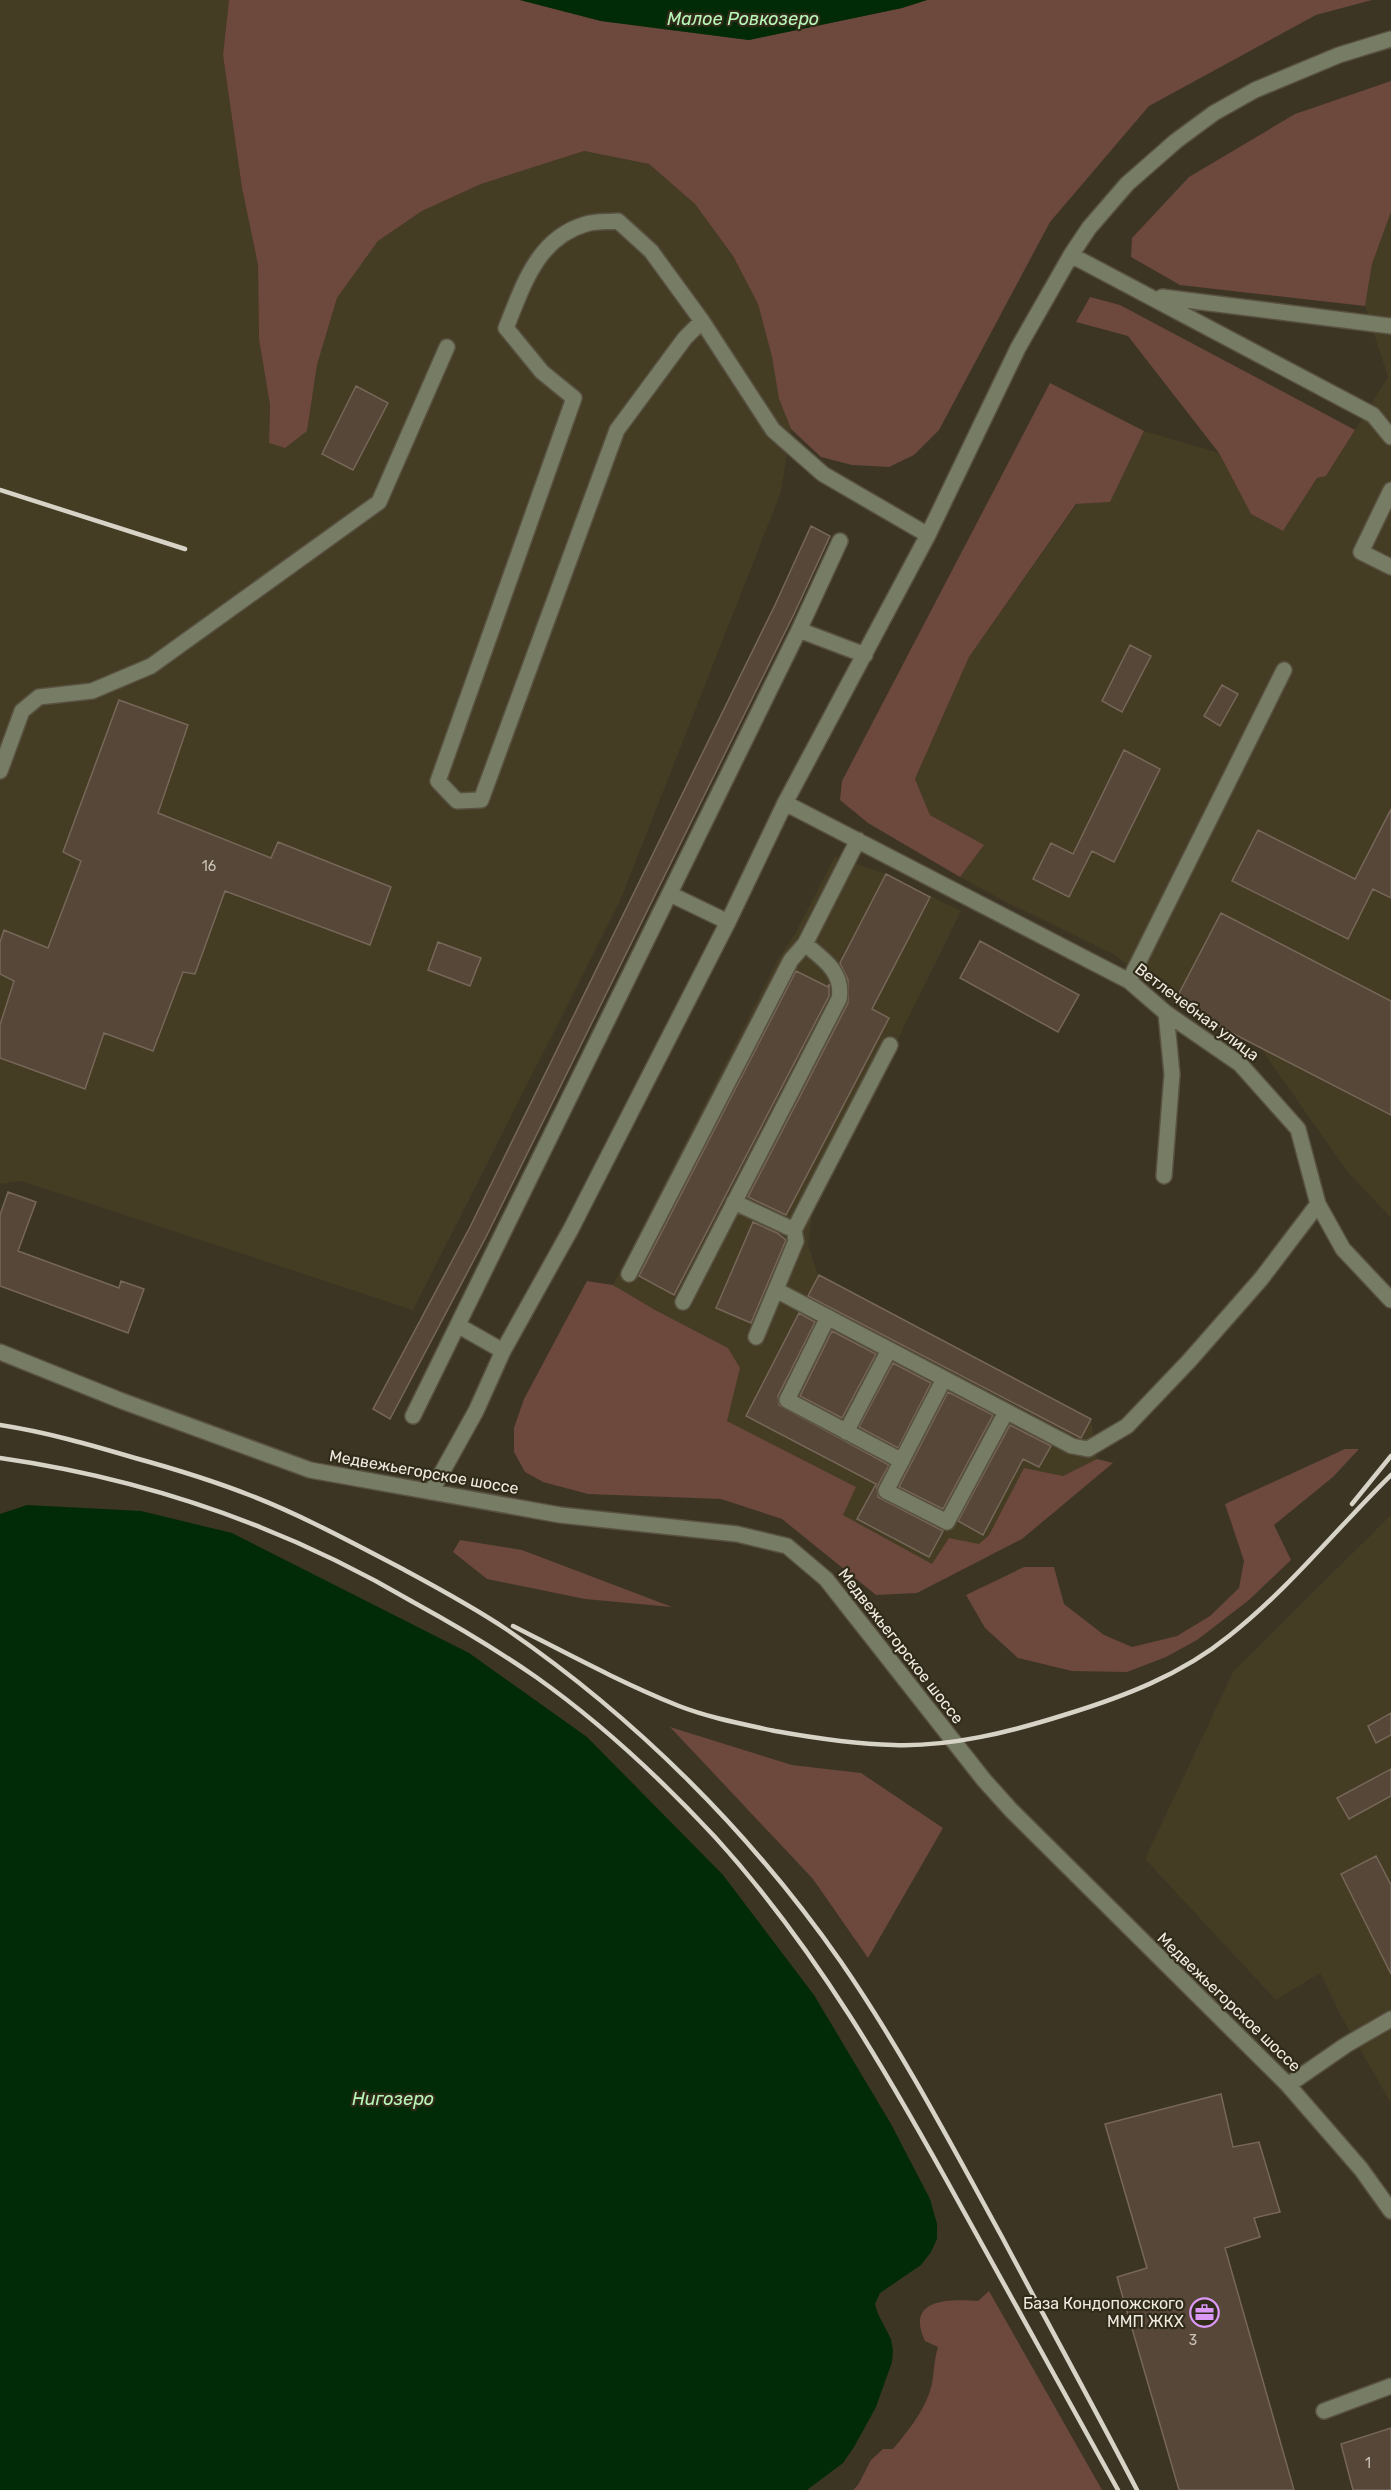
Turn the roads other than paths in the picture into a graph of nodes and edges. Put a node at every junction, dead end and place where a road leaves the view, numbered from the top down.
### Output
1 (1391, 39) edge
2 (1071, 255) junction
3 (1152, 296) junction
4 (702, 321) junction
5 (1391, 326) edge
6 (447, 346) dead end
7 (1391, 437) edge
8 (1391, 490) edge
9 (928, 535) junction
10 (840, 541) dead end
11 (1391, 567) edge
12 (800, 630) junction
13 (865, 655) junction
14 (1284, 670) dead end
15 (0, 771) edge
16 (785, 803) junction
17 (858, 840) junction
18 (670, 894) junction
19 (728, 922) junction
20 (805, 944) junction
21 (1129, 981) junction
22 (1166, 1012) junction
23 (890, 1046) dead end
24 (1164, 1176) dead end
25 (735, 1202) junction
26 (1318, 1204) junction
27 (794, 1230) junction
28 (629, 1274) dead end
29 (776, 1290) junction
30 (1391, 1300) edge
31 (683, 1302) dead end
32 (828, 1317) junction
33 (459, 1326) junction
34 (756, 1337) dead end
35 (889, 1350) junction
36 (503, 1351) junction
37 (0, 1352) edge
38 (944, 1379) junction
39 (1006, 1412) junction
40 (413, 1416) dead end
41 (846, 1432) junction
42 (902, 1461) junction
43 (431, 1492) junction
44 (1391, 2019) edge
45 (1288, 2085) junction
46 (1391, 2211) edge
47 (1391, 2386) edge
48 (1324, 2412) dead end

1 - 2 street
2 - 3 street
2 - 9 street
3 - 5 street
3 - 7 street
4 - 4 street
4 - 9 street
6 - 15 street
8 - 11 street
9 - 13 street
10 - 12 street
12 - 13 street
12 - 18 street
13 - 16 street
14 - 21 street
16 - 17 street, Ветлечебная улица
16 - 19 street
17 - 20 street
17 - 21 street, Ветлечебная улица
18 - 19 street
18 - 33 street
19 - 36 street
20 - 25 street
20 - 28 street
21 - 22 street, Ветлечебная улица
22 - 24 street
22 - 26 street, Ветлечебная улица
23 - 27 street
25 - 27 street
25 - 31 street
26 - 30 street, Ветлечебная улица
26 - 39 street
27 - 29 street
29 - 32 street
29 - 34 street
32 - 35 street
32 - 41 street
33 - 36 street
33 - 40 street
35 - 38 street
35 - 41 street
36 - 43 street
37 - 43 street, Медвежьегорское шоссе
38 - 39 street
38 - 42 street
39 - 42 street
41 - 42 street
43 - 45 street, Медвежьегорское шоссе
44 - 45 street
45 - 46 street, Медвежьегорское шоссе
47 - 48 street

